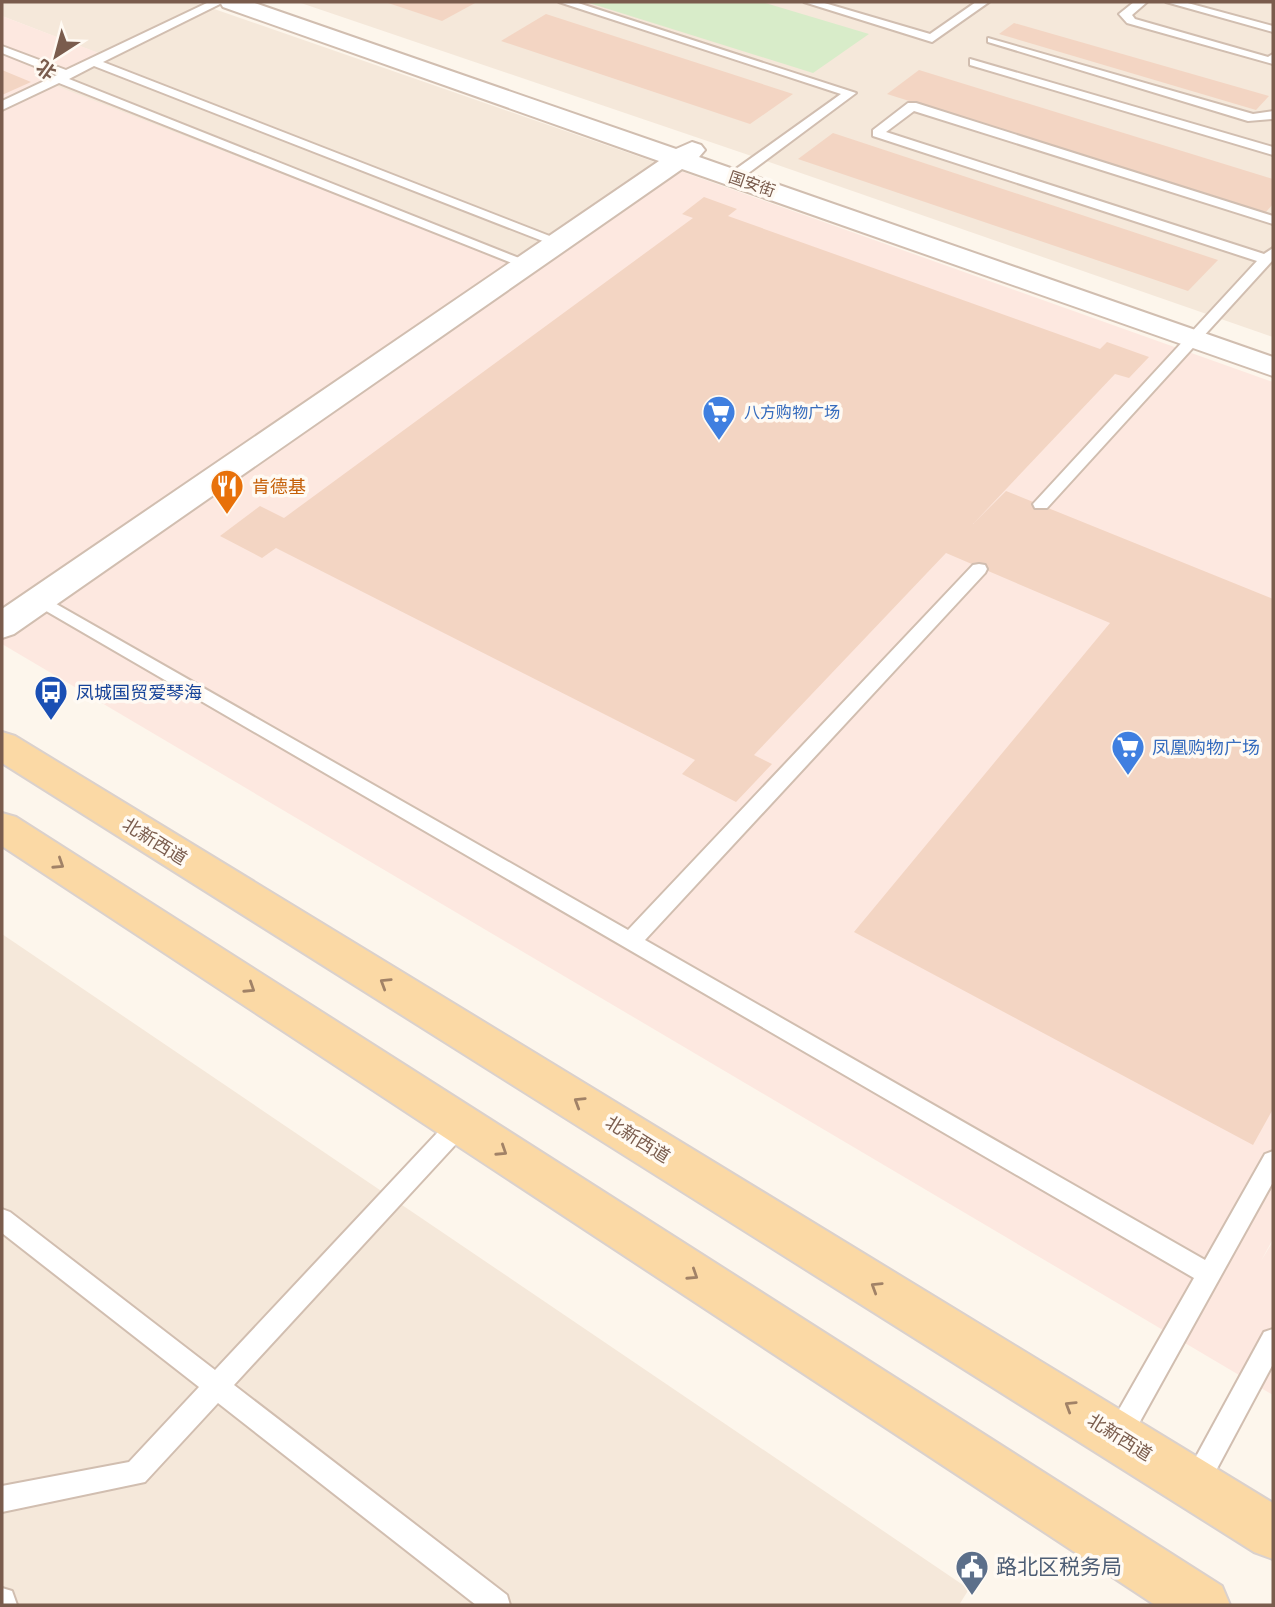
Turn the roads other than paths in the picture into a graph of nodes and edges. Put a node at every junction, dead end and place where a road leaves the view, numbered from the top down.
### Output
1 (218, 2) edge
2 (231, 2) edge
3 (266, 2) edge
4 (564, 2) edge
5 (810, 2) edge
6 (983, 2) edge
7 (1141, 2) edge
8 (1172, 2) edge
9 (1273, 29) edge
10 (992, 40) dead end
11 (2, 49) edge
12 (1273, 58) edge
13 (93, 62) junction
14 (974, 62) dead end
15 (63, 77) junction
16 (2, 106) edge
17 (1273, 115) edge
18 (1273, 152) edge
19 (686, 154) junction
20 (740, 173) junction
21 (1273, 220) edge
22 (558, 242) junction
23 (1270, 255) edge
24 (527, 264) junction
25 (1198, 333) junction
26 (1273, 352) edge
27 (1273, 367) edge
28 (1041, 504) dead end
29 (979, 569) dead end
30 (38, 601) junction
31 (2, 626) edge
32 (2, 745) edge
33 (6, 835) edge
34 (630, 942) junction
35 (460, 1124) junction
36 (1273, 1161) edge
37 (2, 1219) edge
38 (1210, 1275) junction
39 (1273, 1340) edge
40 (216, 1388) junction
41 (1118, 1436) junction
42 (1195, 1484) junction
43 (2, 1499) edge
44 (1273, 1533) edge
45 (497, 1605) edge
46 (1203, 1605) edge

1 - 13 lane
2 - 19 street, 国安街
3 - 19 street, 国安街
4 - 20 lane
5 - 6 lane
7 - 12 lane
8 - 9 lane
10 - 17 lane
11 - 15 lane
13 - 15 lane
13 - 22 lane
14 - 18 lane
15 - 16 lane
15 - 24 lane
19 - 20 street, 国安街
19 - 22 street
20 - 25 street, 国安街
21 - 23 lane
22 - 24 street
23 - 25 lane
24 - 30 street
25 - 26 street, 国安街
25 - 27 street, 国安街
25 - 28 lane
29 - 34 lane
30 - 31 street
30 - 34 lane
41 -> 32 main road, 北新西道
33 -> 35 main road
34 - 38 lane
35 - 40 lane
35 -> 46 main road
36 - 38 lane
37 - 40 lane
38 - 41 lane
39 - 42 lane
40 - 43 lane
40 - 45 lane
41 - 42 main road, 北新西道
42 - 44 main road, 北新西道

